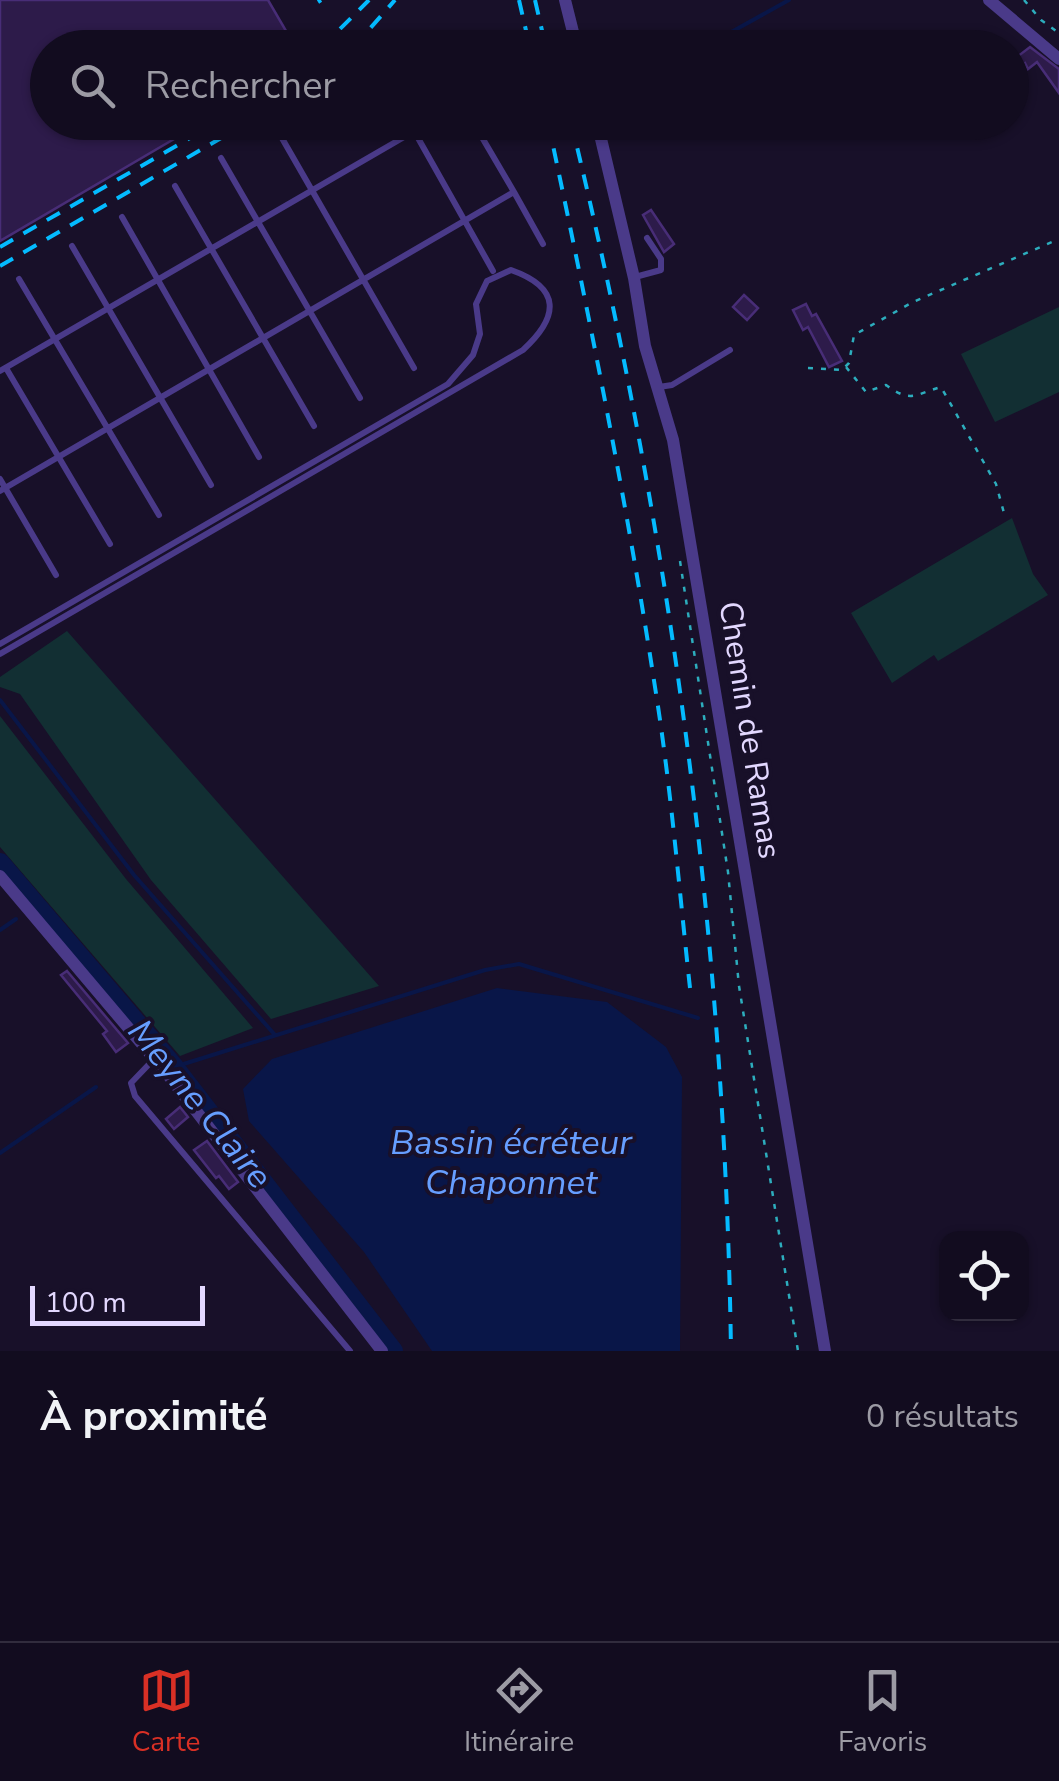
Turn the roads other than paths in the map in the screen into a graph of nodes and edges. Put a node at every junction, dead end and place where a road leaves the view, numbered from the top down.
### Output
1 (565, 0) edge
2 (989, 0) edge
3 (572, 30) edge
4 (1025, 30) edge
5 (1029, 33) edge
6 (1059, 58) edge
7 (283, 140) edge
8 (400, 140) edge
9 (419, 140) edge
10 (484, 140) edge
11 (601, 140) edge
12 (221, 158) dead end
13 (175, 186) dead end
14 (312, 191) junction
15 (514, 192) junction
16 (122, 217) dead end
17 (466, 221) junction
18 (258, 222) junction
19 (647, 238) dead end
20 (543, 244) dead end
21 (72, 246) dead end
22 (211, 250) junction
23 (493, 271) dead end
24 (634, 278) junction
25 (19, 279) dead end
26 (158, 280) junction
27 (364, 281) junction
28 (109, 308) junction
29 (310, 312) junction
30 (55, 339) junction
31 (262, 339) junction
32 (730, 350) dead end
33 (414, 368) dead end
34 (3, 370) edge
35 (208, 370) junction
36 (658, 386) junction
37 (161, 398) junction
38 (360, 398) dead end
39 (314, 426) dead end
40 (108, 429) junction
41 (59, 457) junction
42 (259, 457) dead end
43 (0, 479) edge
44 (211, 485) dead end
45 (3, 489) edge
46 (159, 516) dead end
47 (110, 544) dead end
48 (56, 575) dead end
49 (0, 644) edge
50 (0, 654) edge
51 (0, 876) edge
52 (154, 1058) junction
53 (350, 1351) edge
54 (382, 1351) edge
55 (825, 1351) edge

1 - 3 street
2 - 4 street
5 - 6 street
7 - 14 lane
8 - 14 lane
9 - 17 lane
10 - 15 lane
11 - 24 street, Chemin de Ramas
12 - 18 lane
13 - 22 lane
14 - 18 lane
14 - 27 lane
15 - 17 lane
15 - 20 lane
16 - 26 lane
17 - 23 lane
17 - 27 lane
18 - 22 lane
18 - 29 lane
19 - 24 lane
21 - 28 lane
22 - 26 lane
22 - 31 lane
24 - 36 street, Chemin de Ramas
25 - 30 lane
26 - 28 lane
26 - 35 lane
27 - 29 lane
27 - 33 lane
28 - 30 lane
28 - 37 lane
29 - 31 lane
29 - 38 lane
30 - 34 lane
30 - 40 lane
31 - 35 lane
31 - 39 lane
32 - 36 lane
34 - 41 lane
35 - 37 lane
35 - 42 lane
36 - 55 street, Chemin de Ramas
37 - 40 lane
37 - 44 lane
40 - 41 lane
40 - 46 lane
41 - 45 lane
41 - 47 lane
43 - 45 lane
45 - 48 lane
49 - 50 lane
51 - 52 street
52 - 53 lane
52 - 54 street

